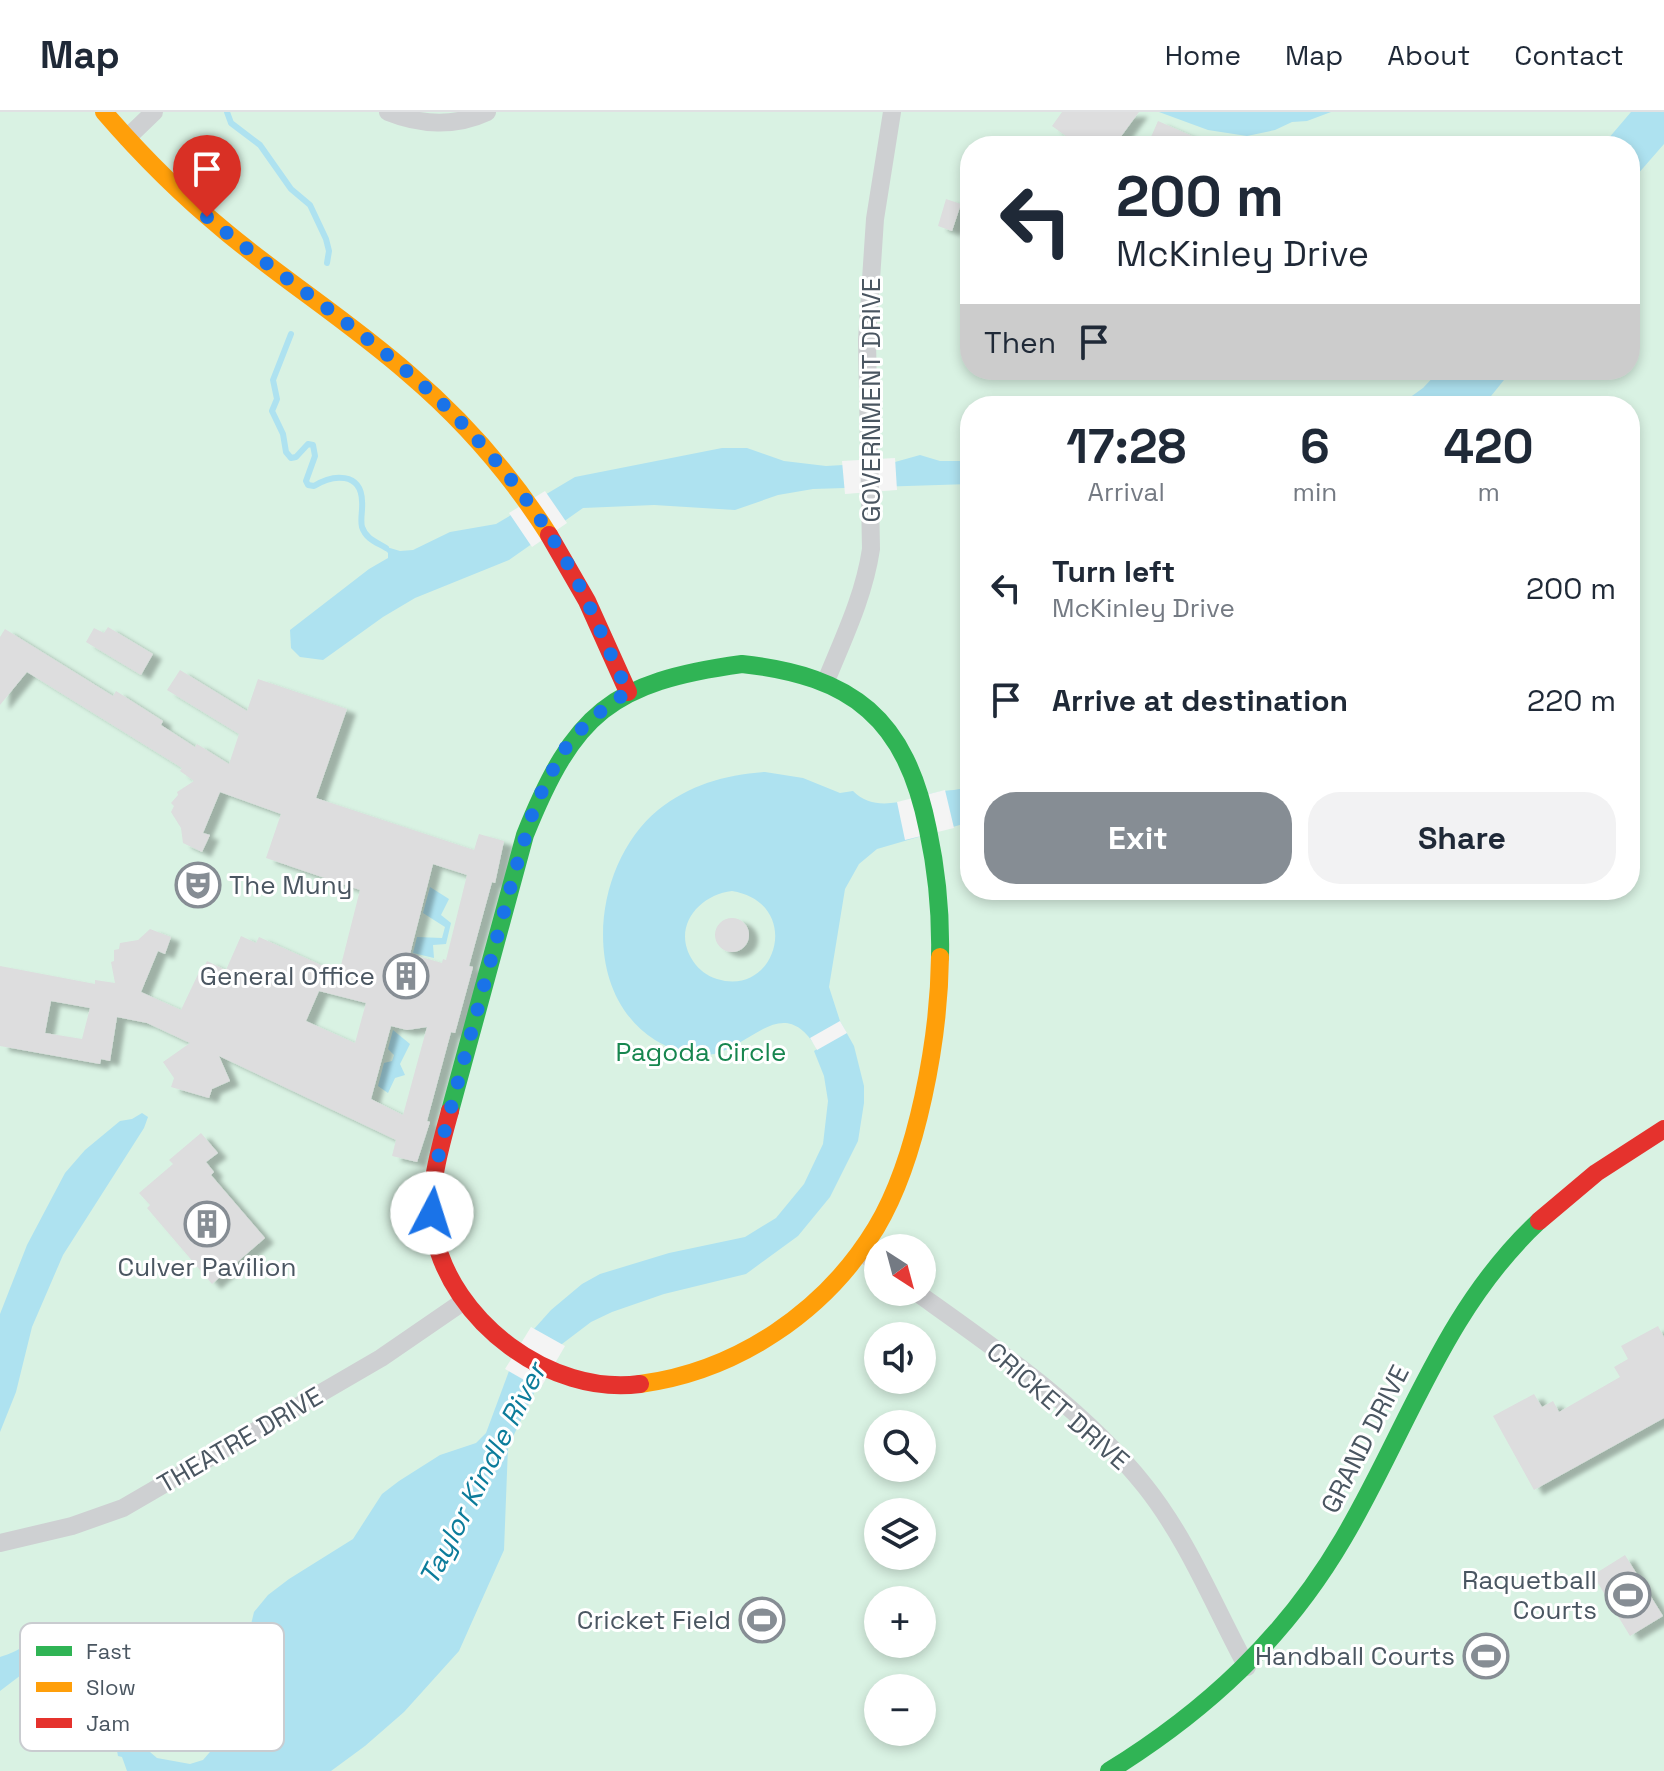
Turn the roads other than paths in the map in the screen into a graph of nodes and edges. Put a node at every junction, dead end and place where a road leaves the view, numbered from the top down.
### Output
1 (104, 112) edge
2 (154, 112) edge
3 (388, 112) edge
4 (487, 112) edge
5 (892, 112) edge
6 (127, 138) junction
7 (826, 681) junction
8 (628, 692) junction
9 (1664, 1129) edge
10 (861, 1252) junction
11 (864, 1254) edge
12 (464, 1301) junction
13 (935, 1306) edge
14 (0, 1543) edge
15 (1247, 1667) junction
16 (1109, 1771) edge

1 - 6 street
2 - 6 street
3 - 4 street
5 - 7 street, GOVERNMENT DRIVE
6 - 8 street
7 - 8 street
7 - 10 street
8 - 12 street
9 - 15 street, GRAND DRIVE
10 - 11 street
10 - 12 street
12 - 14 street, THEATRE DRIVE
13 - 15 street, CRICKET DRIVE
15 - 16 street, GRAND DRIVE

